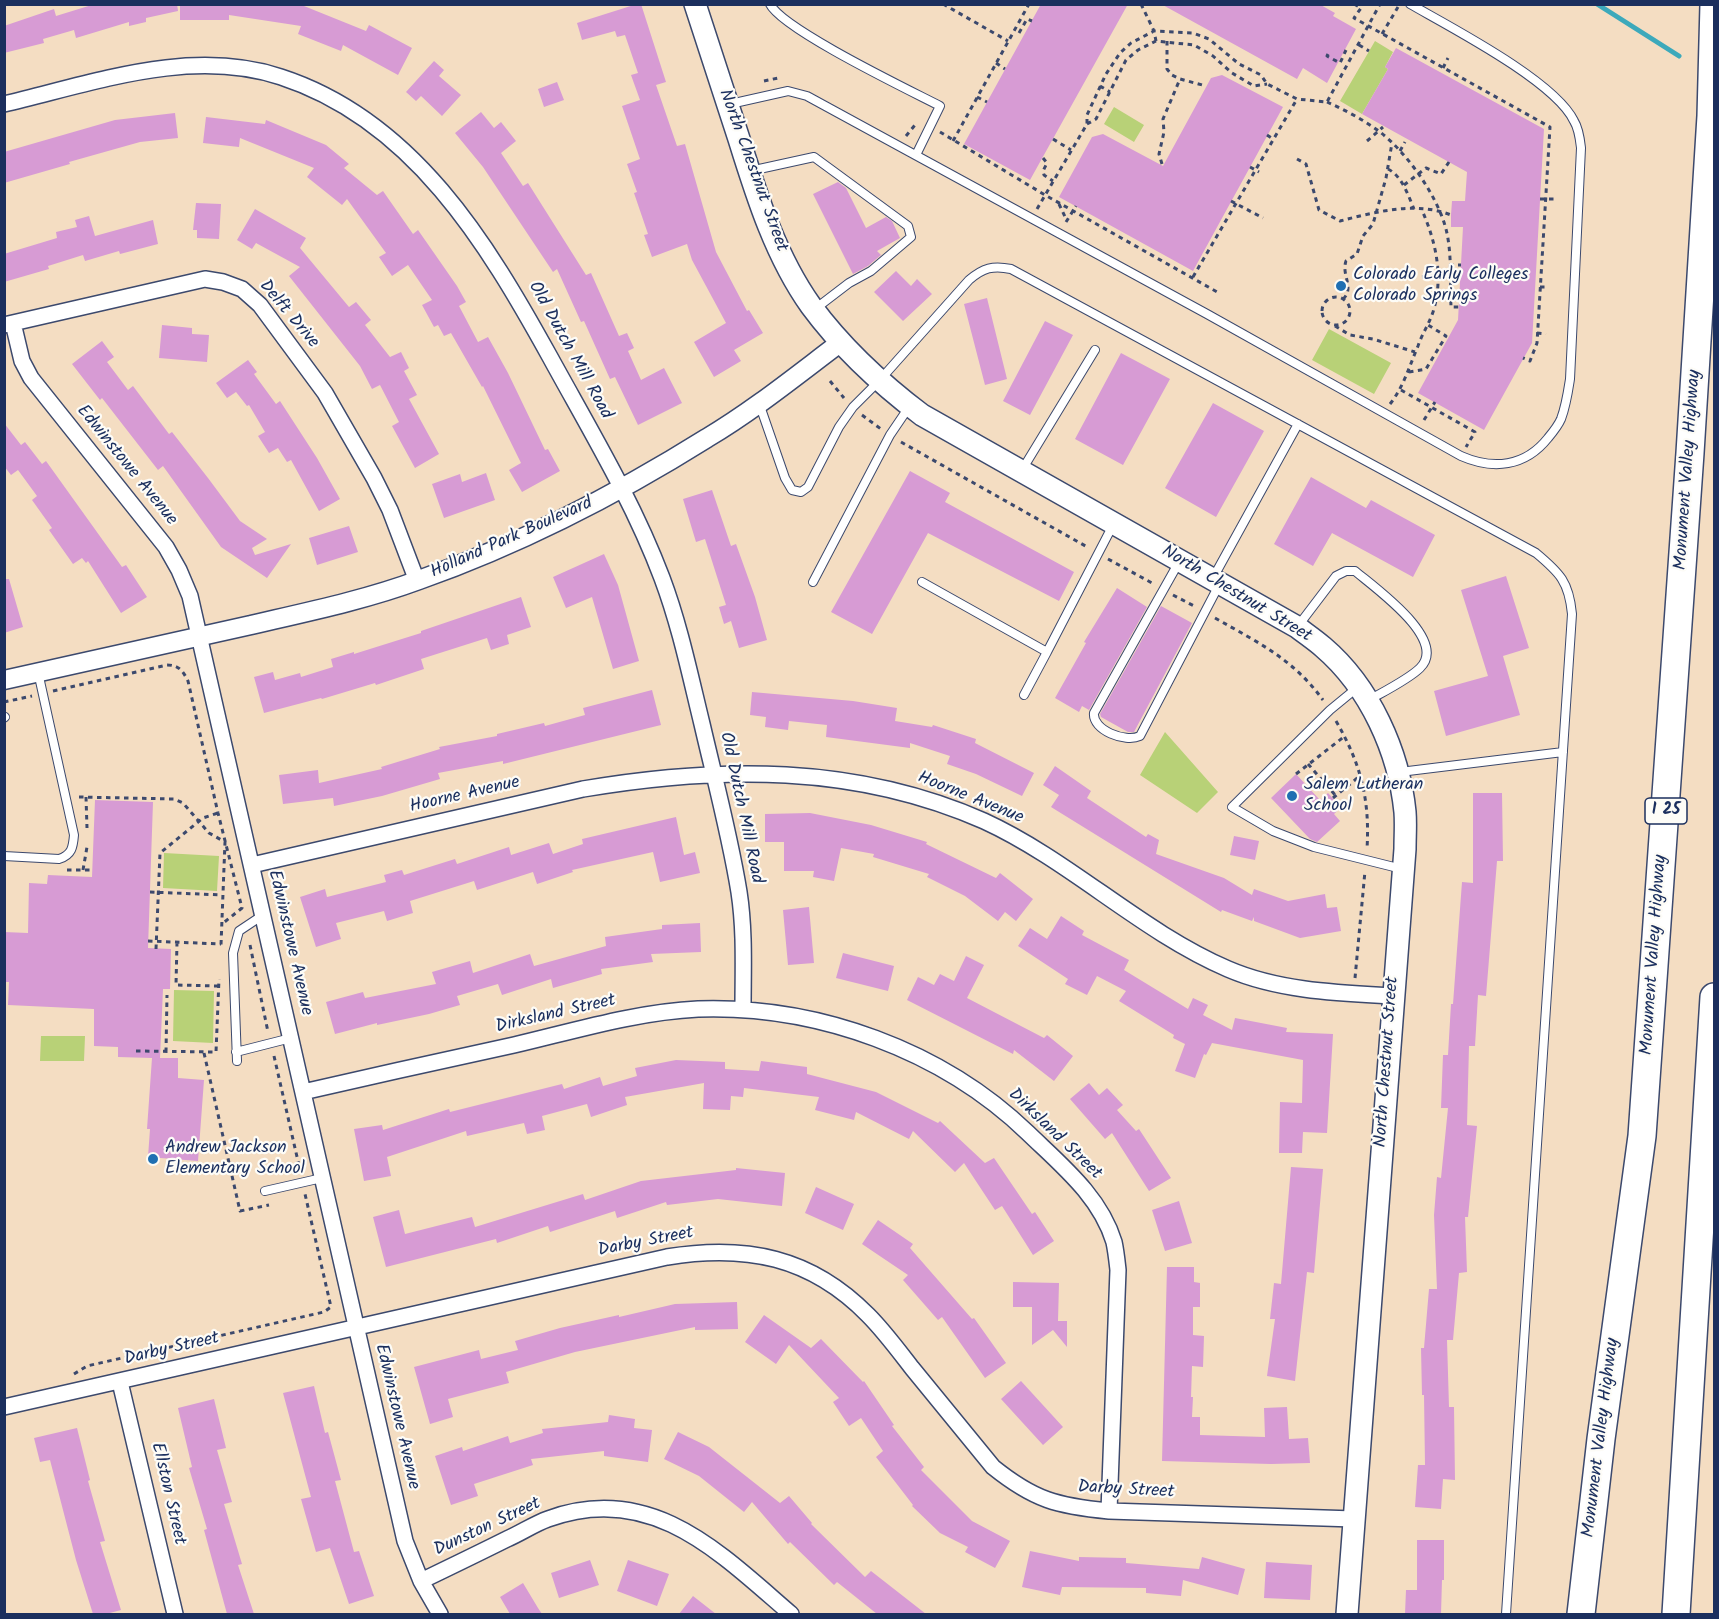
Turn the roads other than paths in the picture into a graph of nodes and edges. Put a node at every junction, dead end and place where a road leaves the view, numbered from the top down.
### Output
1 (695, 4) edge
2 (770, 4) edge
3 (1410, 4) edge
4 (1714, 4) edge
5 (4, 104) edge
6 (727, 104) junction
7 (915, 155) junction
8 (749, 171) junction
9 (814, 309) junction
10 (9, 324) edge
11 (841, 342) junction
12 (1095, 350) dead end
13 (879, 381) junction
14 (759, 404) junction
15 (910, 406) junction
16 (1298, 424) junction
17 (1021, 471) junction
18 (623, 488) junction
19 (1114, 524) junction
20 (1180, 561) junction
21 (417, 581) junction
22 (1216, 581) junction
23 (813, 582) dead end
24 (922, 582) dead end
25 (1297, 627) junction
26 (199, 637) junction
27 (1047, 652) junction
28 (38, 672) junction
29 (4, 680) edge
30 (1363, 694) junction
31 (1024, 695) dead end
32 (1563, 752) junction
33 (1398, 773) junction
34 (714, 774) junction
35 (4, 856) edge
36 (252, 865) junction
37 (1403, 869) junction
38 (263, 915) junction
39 (1393, 996) junction
40 (1714, 996) edge
41 (743, 1009) junction
42 (291, 1038) junction
43 (303, 1092) junction
44 (322, 1178) junction
45 (266, 1191) dead end
46 (356, 1328) junction
47 (120, 1382) junction
48 (4, 1407) edge
49 (1109, 1510) junction
50 (1354, 1519) junction
51 (421, 1581) junction
52 (175, 1614) edge
53 (440, 1614) edge
54 (791, 1614) edge
55 (1347, 1614) edge
56 (1506, 1614) edge
57 (1581, 1614) edge
58 (1676, 1614) edge

1 - 6 main road, North Chestnut Street
2 - 7 lane
3 - 7 lane
4 - 57 highway, Monument Valley Highway / I 25
5 - 18 street, Old Dutch Mill Road
6 - 7 lane
6 - 8 main road, North Chestnut Street
8 - 9 main road, North Chestnut Street
8 - 9 lane
9 - 11 main road, North Chestnut Street
10 - 21 street, Delft Drive
10 - 26 street, Edwinstowe Avenue
11 - 13 main road, North Chestnut Street
11 - 14 street, Holland Park Boulevard
12 - 17 lane
13 - 14 lane
13 - 15 main road, North Chestnut Street
13 - 16 lane
14 - 18 street, Holland Park Boulevard
15 - 17 main road, North Chestnut Street
15 - 23 lane
16 - 22 lane
16 - 32 lane
17 - 19 main road, North Chestnut Street
18 - 21 street, Holland Park Boulevard
18 - 34 street, Old Dutch Mill Road
19 - 20 main road, North Chestnut Street
19 - 27 lane
20 - 22 main road, North Chestnut Street
20 - 22 lane
21 - 26 street, Holland Park Boulevard
22 - 25 main road, North Chestnut Street
24 - 27 lane
25 - 30 main road, North Chestnut Street
25 - 30 lane
26 - 28 street, Holland Park Boulevard
26 - 36 street, Edwinstowe Avenue
27 - 31 lane
28 - 29 street, Holland Park Boulevard
28 - 35 lane
30 - 33 main road, North Chestnut Street
30 - 37 lane
32 - 33 lane
32 - 56 lane
33 - 37 main road, North Chestnut Street
34 - 36 street, Hoorne Avenue
34 - 39 street, Hoorne Avenue
34 - 41 street, Old Dutch Mill Road
36 - 38 street, Edwinstowe Avenue
37 - 39 main road, North Chestnut Street
38 - 42 street, Edwinstowe Avenue
38 - 42 lane
39 - 50 main road, North Chestnut Street
40 - 58 highway
41 - 43 street, Dirksland Street
41 - 49 street, Dirksland Street
42 - 43 street, Edwinstowe Avenue
43 - 44 street, Edwinstowe Avenue
44 - 45 lane
44 - 46 street, Edwinstowe Avenue
46 - 47 street, Darby Street
46 - 49 street, Darby Street
46 - 51 street, Edwinstowe Avenue
47 - 48 street, Darby Street
47 - 52 street, Ellston Street
49 - 50 street, Darby Street
50 - 55 main road, North Chestnut Street
51 - 53 street, Edwinstowe Avenue
51 - 54 street, Dunston Street

